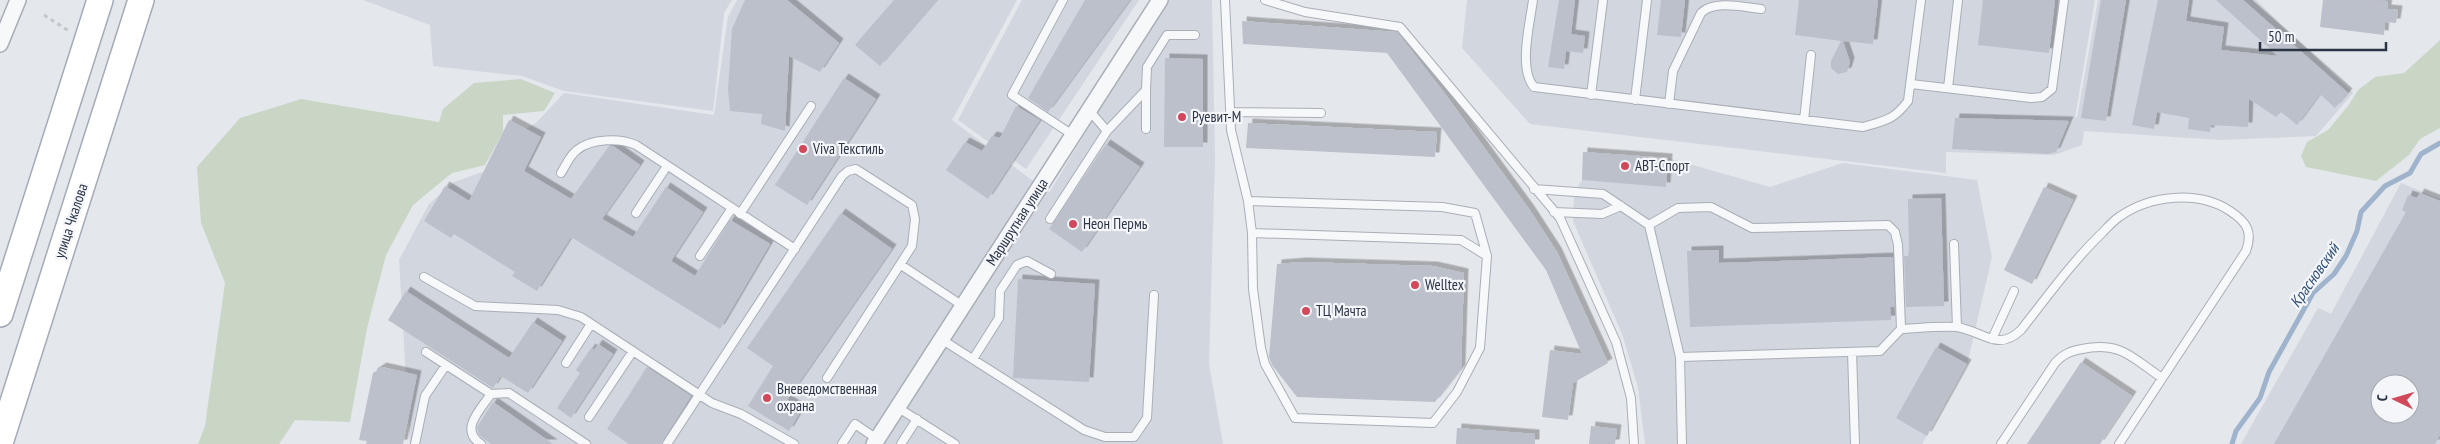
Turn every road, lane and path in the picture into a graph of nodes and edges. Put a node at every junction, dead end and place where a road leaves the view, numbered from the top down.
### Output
1 (18, 0) edge
2 (100, 0) edge
3 (141, 0) edge
4 (1063, 0) edge
5 (1224, 0) edge
6 (1266, 0) edge
7 (1533, 0) edge
8 (1602, 0) edge
9 (1647, 0) edge
10 (1920, 0) edge
11 (1958, 0) edge
12 (2064, 0) edge
13 (1157, 1) edge
14 (1761, 9) dead end
15 (44, 15) dead end
16 (70, 32) dead end
17 (1195, 35) dead end
18 (1, 41) edge
19 (1811, 55) dead end
20 (1911, 84) junction
21 (1948, 88) junction
22 (1146, 90) junction
23 (1592, 95) junction
24 (1635, 100) junction
25 (1669, 104) junction
26 (811, 106) dead end
27 (1089, 110) junction
28 (1230, 112) junction
29 (1321, 113) dead end
30 (1804, 120) junction
31 (1146, 129) dead end
32 (1106, 131) junction
33 (1073, 135) junction
34 (667, 166) junction
35 (561, 173) dead end
36 (1534, 188) junction
37 (1248, 201) junction
38 (1621, 206) junction
39 (732, 208) junction
40 (1554, 212) junction
41 (636, 213) dead end
42 (740, 214) junction
43 (1050, 219) dead end
44 (1650, 225) junction
45 (1252, 233) junction
46 (1954, 244) dead end
47 (794, 249) junction
48 (700, 256) dead end
49 (1488, 256) junction
50 (901, 265) junction
51 (1051, 274) dead end
52 (424, 276) dead end
53 (2014, 291) dead end
54 (1154, 294) dead end
55 (963, 306) junction
56 (0, 314) edge
57 (591, 324) junction
58 (1957, 327) junction
59 (1901, 329) junction
60 (942, 339) junction
61 (1992, 339) junction
62 (633, 351) junction
63 (426, 352) dead end
64 (1852, 352) junction
65 (1680, 357) junction
66 (973, 359) junction
67 (566, 363) dead end
68 (446, 365) junction
69 (827, 378) dead end
70 (2162, 378) junction
71 (491, 394) junction
72 (699, 395) junction
73 (897, 407) junction
74 (589, 417) dead end
75 (917, 420) junction
76 (875, 441) edge
77 (0, 443) edge
78 (415, 444) edge
79 (481, 444) edge
80 (586, 444) edge
81 (667, 444) edge
82 (794, 444) edge
83 (842, 444) edge
84 (901, 444) edge
85 (955, 444) edge
86 (1634, 444) edge
87 (1682, 444) edge
88 (1855, 444) edge
89 (2001, 444) edge
90 (2119, 444) edge

1 - 18 street
2 - 56 main road
3 - 77 main road, улица Чкалова
4 - 33 lane
5 - 28 lane
6 - 36 lane
7 - 23 lane
8 - 23 lane
9 - 24 lane
10 - 20 lane
11 - 21 lane
12 - 21 lane
13 - 27 street, Маршрутная улица
14 - 25 lane
15 - 16 path
17 - 22 lane
19 - 30 lane
20 - 21 lane
20 - 30 lane
22 - 31 lane
22 - 32 lane
23 - 24 lane
24 - 25 lane
25 - 30 lane
26 - 42 lane
27 - 32 lane
27 - 33 street, Маршрутная улица
28 - 29 lane
28 - 37 lane
32 - 43 lane
33 - 55 street, Маршрутная улица
34 - 35 lane
34 - 39 lane
34 - 41 lane
36 - 38 lane
36 - 40 lane
37 - 45 lane
37 - 49 lane
38 - 40 lane
38 - 44 lane
39 - 42 lane
39 - 48 lane
40 - 86 lane
42 - 47 lane
44 - 59 lane
44 - 65 lane
45 - 49 lane
45 - 49 lane
46 - 58 lane
47 - 50 lane
47 - 72 lane
50 - 55 lane
50 - 69 lane
51 - 66 lane
52 - 57 lane
53 - 61 lane
54 - 66 lane
55 - 60 street, Маршрутная улица
57 - 62 lane
57 - 67 lane
58 - 59 lane
58 - 61 lane
59 - 64 lane
60 - 66 lane
60 - 73 street, Маршрутная улица
61 - 70 lane
62 - 72 lane
62 - 74 lane
63 - 68 lane
64 - 65 lane
64 - 88 lane
65 - 87 lane
68 - 71 lane
68 - 78 lane
70 - 89 lane
70 - 90 lane
71 - 79 lane
71 - 80 lane
72 - 81 lane
72 - 82 lane
73 - 75 lane
73 - 76 street, Маршрутная улица
75 - 84 lane
75 - 85 lane
76 - 83 lane

